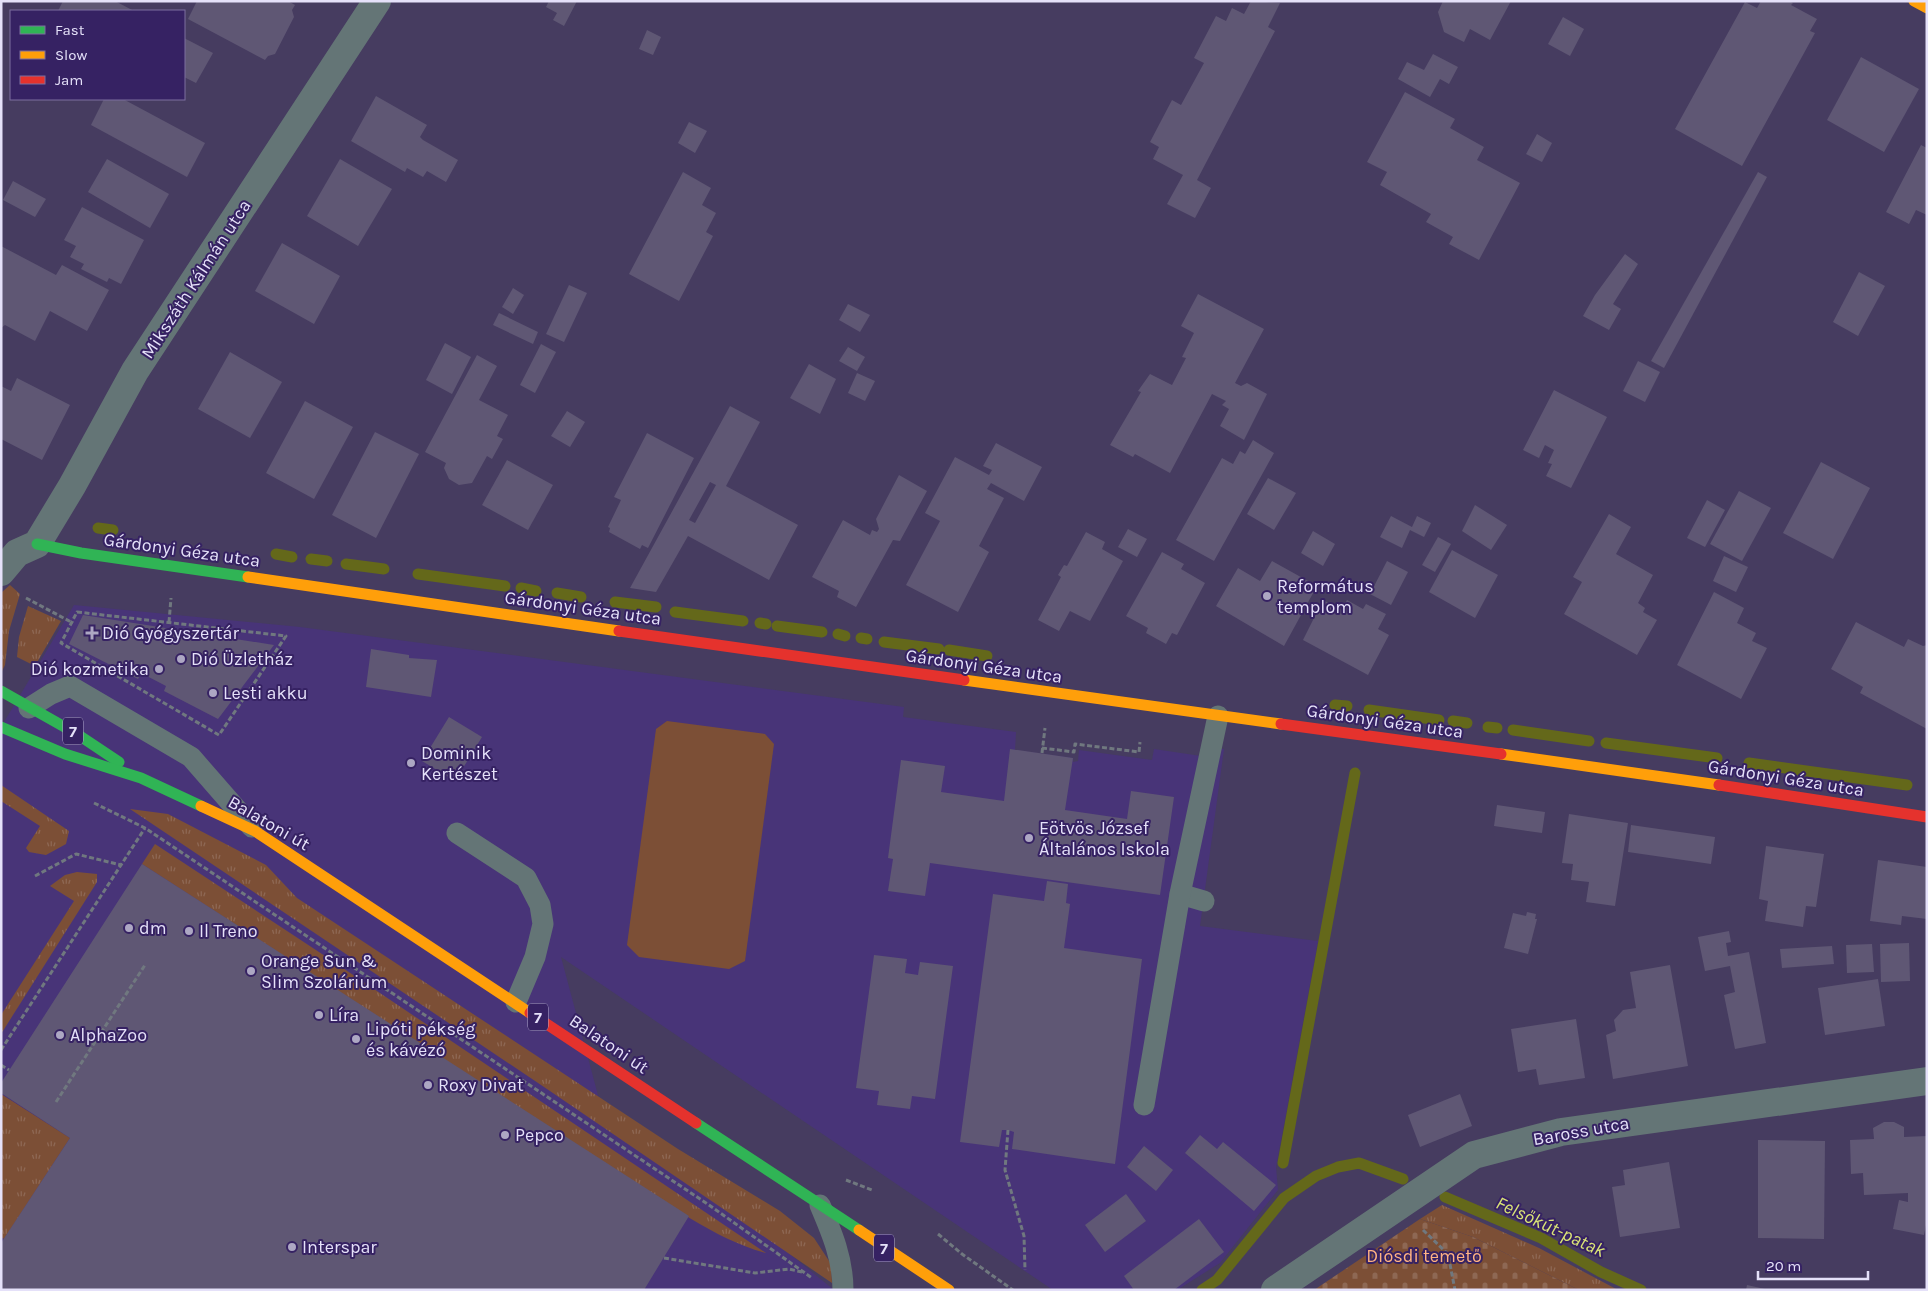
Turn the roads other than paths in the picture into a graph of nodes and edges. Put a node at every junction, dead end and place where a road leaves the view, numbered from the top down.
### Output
1 (377, 1) edge
2 (1914, 1) edge
3 (1927, 8) edge
4 (14, 555) edge
5 (1, 691) edge
6 (29, 708) junction
7 (1218, 716) junction
8 (1, 727) edge
9 (141, 778) junction
10 (1927, 817) edge
11 (255, 831) junction
12 (457, 834) dead end
13 (1180, 894) junction
14 (1204, 901) dead end
15 (516, 1002) junction
16 (1927, 1081) edge
17 (1144, 1105) dead end
18 (820, 1205) junction
19 (843, 1290) edge
20 (949, 1290) edge
21 (1275, 1290) edge

1 - 4 street, Mikszáth Kálmán utca
2 - 3 street
4 - 7 street, Gárdonyi Géza utca
5 - 6 street, Balatoni út / 7
6 - 9 street, Balatoni út / 7
6 - 11 lane
7 - 10 street, Gárdonyi Géza utca
7 - 13 lane
8 - 9 street, Balatoni út / 7
9 - 11 street, Balatoni út / 7
11 - 15 street, Balatoni út / 7
12 - 15 lane
13 - 14 lane
13 - 17 lane
15 - 18 street, Balatoni út / 7
16 - 21 street, Baross utca
18 - 19 lane
18 - 20 street, Balatoni út / 7

